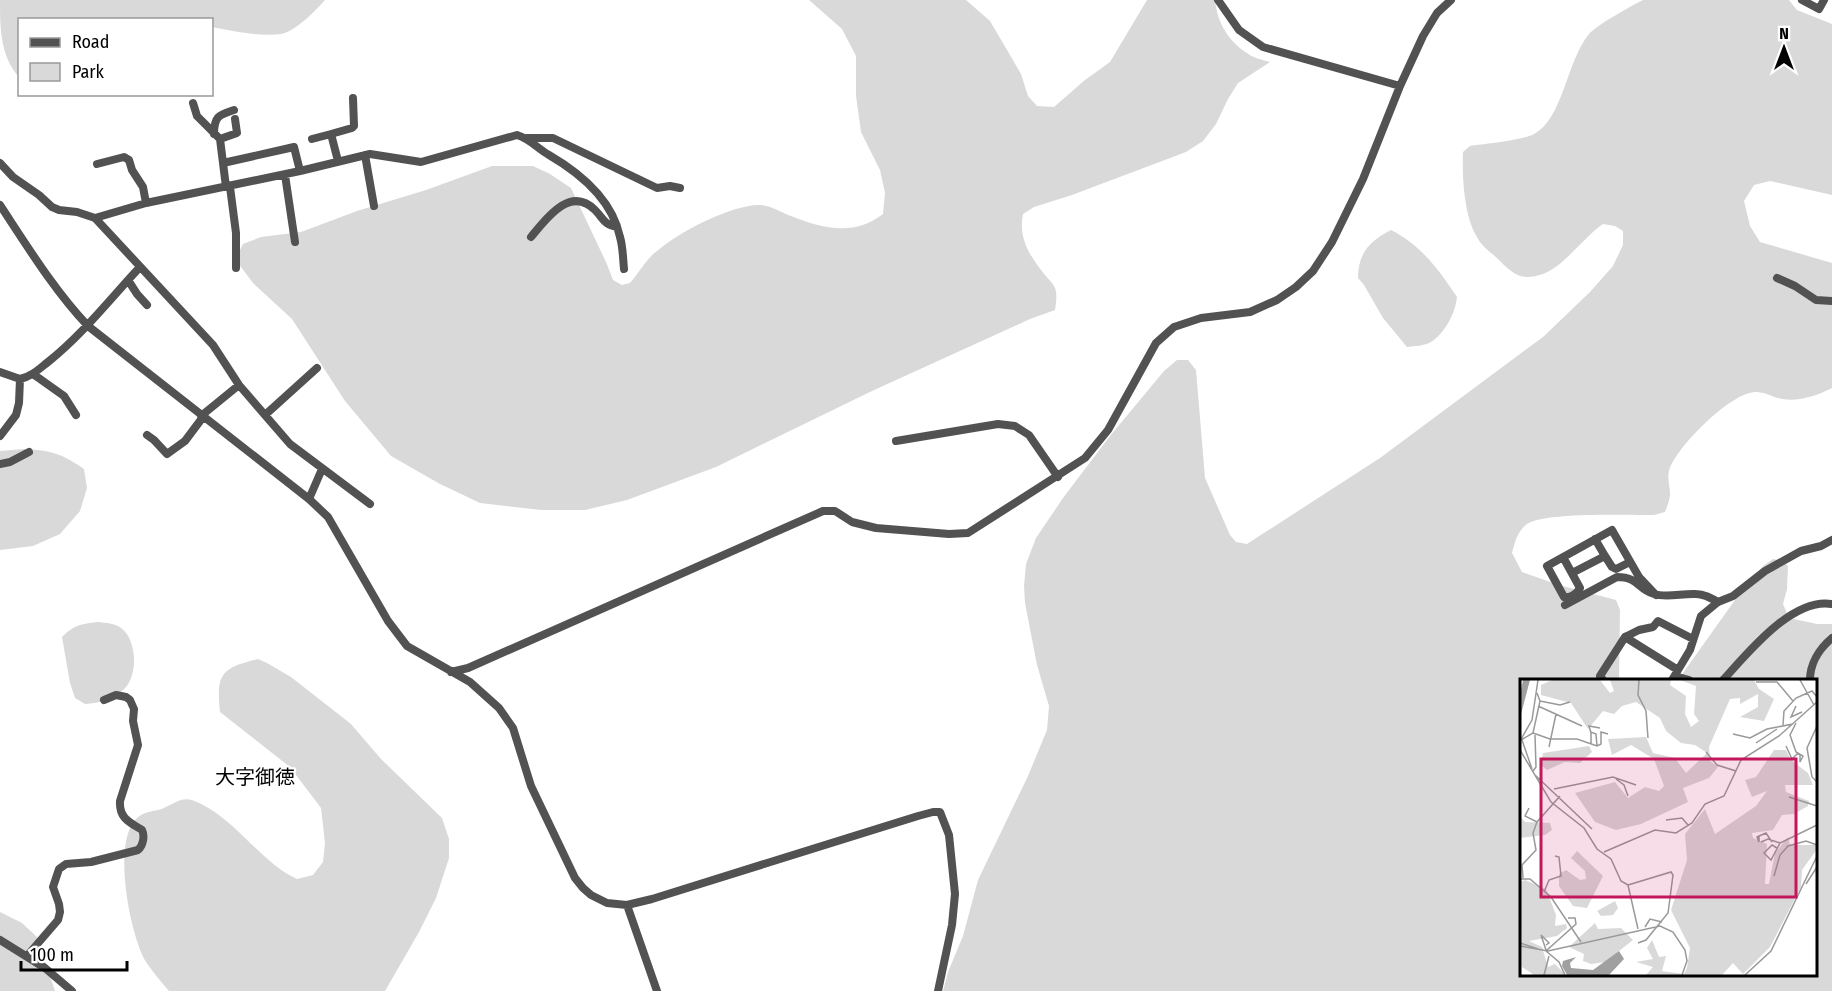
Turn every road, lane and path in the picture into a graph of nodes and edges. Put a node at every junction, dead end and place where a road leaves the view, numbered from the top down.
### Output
1 (1218, 0) edge
2 (1451, 0) edge
3 (1802, 0) edge
4 (1824, 0) edge
5 (1400, 86) junction
6 (353, 98) dead end
7 (194, 103) dead end
8 (234, 110) dead end
9 (236, 119) dead end
10 (331, 134) junction
11 (217, 136) junction
12 (527, 138) junction
13 (312, 139) dead end
14 (365, 155) junction
15 (338, 161) junction
16 (0, 163) edge
17 (223, 163) junction
18 (97, 164) dead end
19 (300, 171) junction
20 (285, 175) junction
21 (228, 187) junction
22 (681, 188) dead end
23 (146, 203) junction
24 (0, 205) edge
25 (374, 206) dead end
26 (95, 218) junction
27 (617, 227) junction
28 (531, 237) dead end
29 (295, 242) dead end
30 (140, 267) junction
31 (236, 268) dead end
32 (624, 269) dead end
33 (1777, 278) dead end
34 (128, 280) junction
35 (1832, 301) edge
36 (147, 305) dead end
37 (88, 326) junction
38 (317, 368) dead end
39 (0, 372) edge
40 (33, 374) junction
41 (20, 380) junction
42 (239, 386) junction
43 (76, 415) dead end
44 (265, 415) junction
45 (202, 417) junction
46 (147, 435) dead end
47 (0, 436) edge
48 (896, 441) dead end
49 (29, 452) dead end
50 (0, 465) edge
51 (322, 469) junction
52 (1058, 477) junction
53 (309, 499) junction
54 (370, 504) dead end
55 (1595, 539) junction
56 (1832, 540) edge
57 (1605, 556) junction
58 (1563, 557) junction
59 (1630, 562) junction
60 (1572, 573) junction
61 (1656, 595) junction
62 (1718, 602) junction
63 (1832, 604) edge
64 (1565, 605) dead end
65 (1625, 637) junction
66 (1832, 638) edge
67 (1693, 639) junction
68 (451, 672) junction
69 (1675, 676) edge
70 (1602, 679) edge
71 (1725, 679) edge
72 (1810, 679) edge
73 (104, 700) dead end
74 (627, 905) junction
75 (0, 940) edge
76 (27, 956) junction
77 (72, 991) edge
78 (657, 991) edge
79 (938, 991) edge

1 - 5 street
2 - 5 street
3 - 4 street
5 - 52 street
6 - 10 street
7 - 11 street
8 - 11 street
9 - 11 street
10 - 13 street
10 - 15 street
11 - 17 street
12 - 14 street
12 - 22 street
12 - 27 street
14 - 15 street
14 - 25 street
15 - 19 street
16 - 26 street
17 - 19 street
17 - 21 street
18 - 23 street
19 - 20 street
20 - 21 street
20 - 29 street
21 - 23 street
21 - 31 street
23 - 26 street
24 - 37 street
26 - 30 street
27 - 28 street
27 - 32 street
30 - 34 street
30 - 42 street
33 - 35 street
34 - 36 street
34 - 37 street
37 - 40 street
37 - 45 street
38 - 44 street
39 - 41 street
40 - 41 street
40 - 43 street
41 - 47 street
42 - 44 street
42 - 45 street
44 - 51 street
45 - 46 street
45 - 53 street
48 - 52 street
49 - 50 street
51 - 53 street
51 - 54 street
52 - 68 street
53 - 68 street
55 - 57 street
55 - 58 street
55 - 59 street
56 - 62 street
57 - 59 street
57 - 60 street
58 - 60 street
58 - 60 street
59 - 61 street
61 - 62 street
61 - 64 street
62 - 67 street
63 - 71 street
65 - 67 street
65 - 69 street
65 - 70 street
66 - 72 street
67 - 69 street
68 - 74 street
73 - 76 street
74 - 78 street
74 - 79 street
75 - 76 street
76 - 77 street

